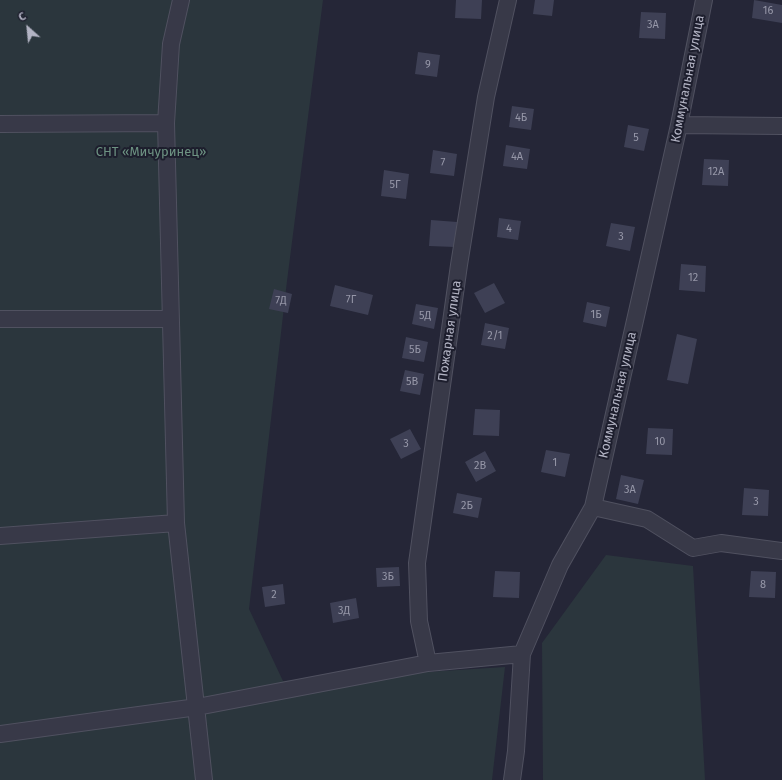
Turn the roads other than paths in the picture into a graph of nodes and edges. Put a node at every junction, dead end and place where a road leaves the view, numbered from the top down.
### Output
1 (181, 0) edge
2 (508, 0) edge
3 (704, 0) edge
4 (166, 123) junction
5 (0, 124) edge
6 (679, 126) junction
7 (782, 126) edge
8 (0, 319) edge
9 (171, 319) junction
10 (593, 507) junction
11 (176, 524) junction
12 (0, 536) edge
13 (782, 551) edge
14 (522, 654) junction
15 (428, 664) junction
16 (197, 707) junction
17 (0, 734) edge
18 (204, 780) edge
19 (512, 780) edge

1 - 4 street
2 - 15 street, Пожарная улица
3 - 6 street, Коммунальная улица
4 - 5 street
4 - 9 street
6 - 7 street
6 - 10 street, Коммунальная улица
8 - 9 street
9 - 11 street
10 - 13 street
10 - 14 street, Коммунальная улица
11 - 12 street
11 - 16 street
14 - 15 street
14 - 19 street, Коммунальная улица
15 - 16 street
16 - 17 street
16 - 18 street

